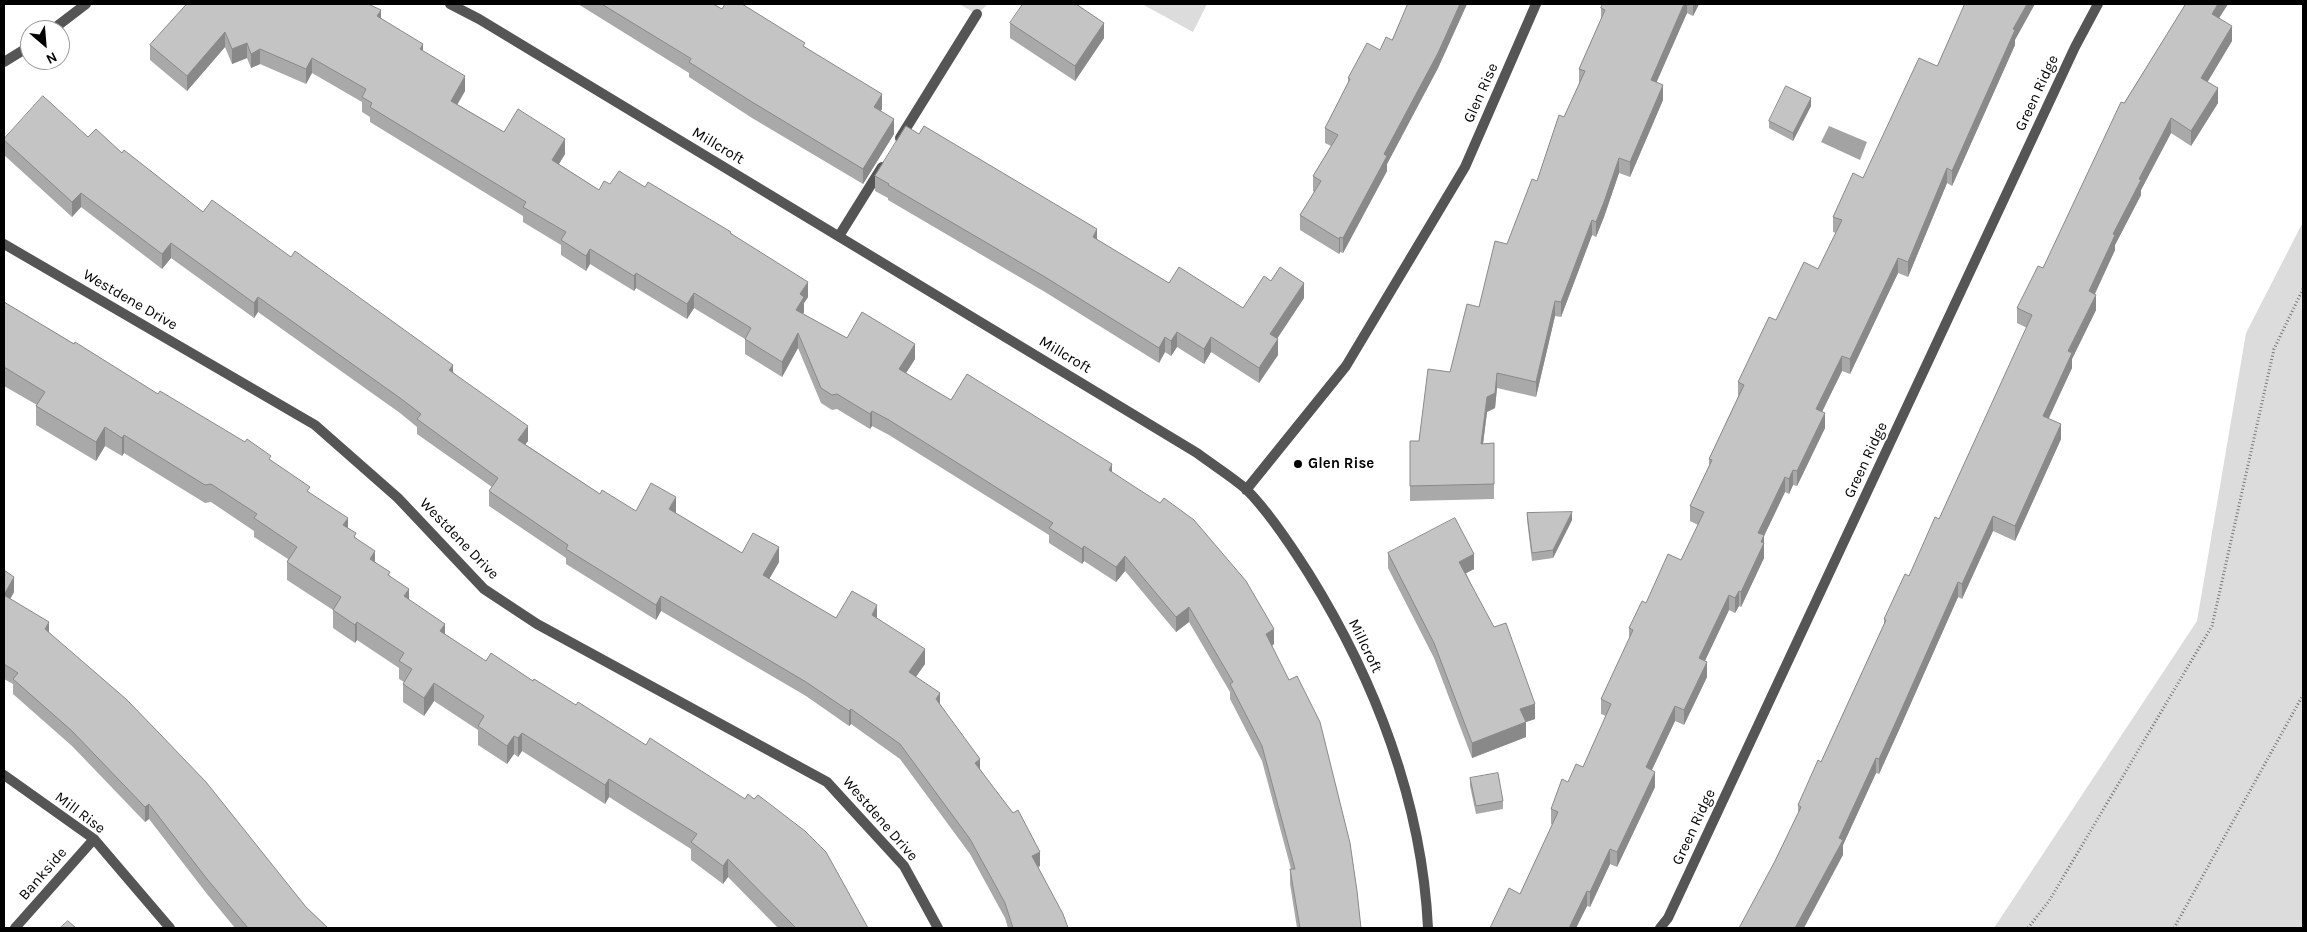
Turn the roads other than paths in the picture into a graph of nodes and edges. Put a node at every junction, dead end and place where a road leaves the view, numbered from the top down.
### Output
1 (86, 4) edge
2 (450, 4) edge
3 (1536, 4) edge
4 (2098, 4) edge
5 (977, 14) dead end
6 (65, 20) edge
7 (20, 52) edge
8 (4, 62) edge
9 (840, 236) junction
10 (4, 244) edge
11 (1246, 490) junction
12 (4, 775) edge
13 (94, 839) junction
14 (15, 928) edge
15 (170, 928) edge
16 (938, 928) edge
17 (1428, 928) edge
18 (1660, 928) edge

1 - 6 street
2 - 9 street, Millcroft
3 - 11 street, Glen Rise
4 - 18 street, Green Ridge
5 - 9 street
7 - 8 street
9 - 11 street, Millcroft
10 - 16 street, Westdene Drive
11 - 17 street, Millcroft
12 - 13 street, Mill Rise
13 - 14 street, Bankside
13 - 15 street, Mill Rise

